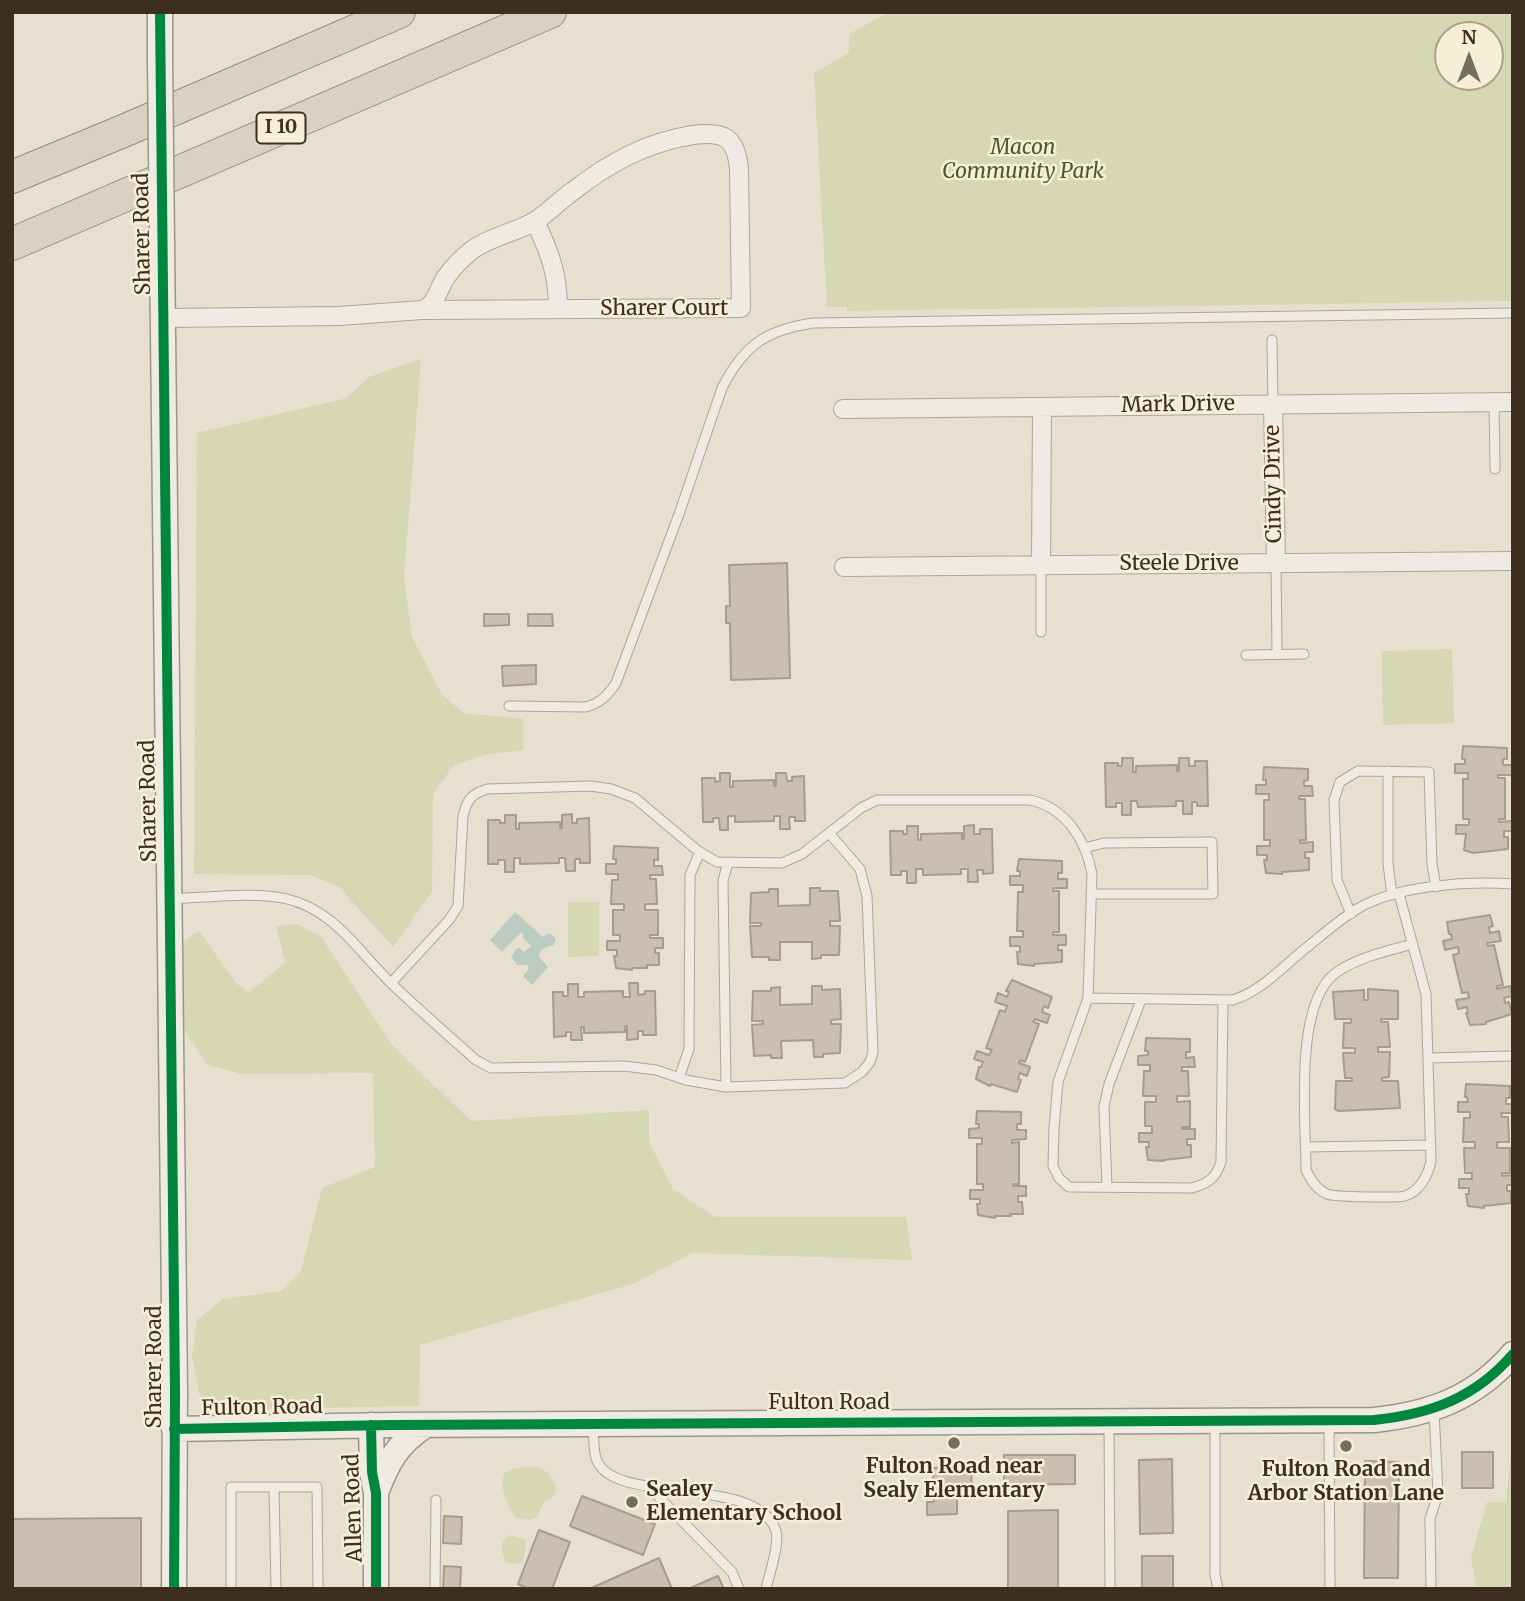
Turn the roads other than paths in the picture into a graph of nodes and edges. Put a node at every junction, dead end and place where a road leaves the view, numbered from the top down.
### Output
1 (160, 12) edge
2 (399, 12) edge
3 (550, 12) edge
4 (12, 177) edge
5 (535, 221) junction
6 (12, 244) edge
7 (558, 309) junction
8 (422, 310) junction
9 (1513, 313) edge
10 (164, 318) junction
11 (1272, 340) dead end
12 (1494, 402) junction
13 (1513, 402) edge
14 (1273, 404) junction
15 (1042, 407) junction
16 (843, 409) dead end
17 (1495, 469) dead end
18 (1513, 562) edge
19 (1276, 564) junction
20 (1041, 565) junction
21 (844, 567) dead end
22 (1041, 632) dead end
23 (1246, 654) dead end
24 (1277, 654) junction
25 (1304, 654) dead end
26 (509, 706) dead end
27 (1388, 771) junction
28 (829, 833) junction
29 (1084, 848) junction
30 (700, 852) junction
31 (728, 862) junction
32 (1513, 884) edge
33 (1436, 887) junction
34 (1091, 894) junction
35 (1396, 894) junction
36 (169, 899) junction
37 (1351, 914) junction
38 (1412, 944) junction
39 (391, 983) junction
40 (1088, 998) junction
41 (1141, 1000) junction
42 (1223, 1000) junction
43 (1511, 1056) dead end
44 (1428, 1058) junction
45 (679, 1078) junction
46 (726, 1087) junction
47 (1431, 1144) junction
48 (1306, 1147) junction
49 (1107, 1187) junction
50 (1513, 1354) edge
51 (1434, 1408) junction
52 (1109, 1421) junction
53 (1215, 1421) junction
54 (1329, 1421) junction
55 (593, 1424) junction
56 (426, 1425) junction
57 (371, 1426) junction
58 (174, 1429) junction
59 (648, 1485) junction
60 (274, 1487) junction
61 (376, 1493) junction
62 (436, 1500) dead end
63 (174, 1589) edge
64 (231, 1589) edge
65 (276, 1589) edge
66 (318, 1589) edge
67 (376, 1589) edge
68 (435, 1589) edge
69 (739, 1589) edge
70 (766, 1589) edge
71 (1110, 1589) edge
72 (1218, 1589) edge
73 (1330, 1589) edge
74 (1431, 1589) edge

1 - 10 street, Sharer Road, bridge
2 - 4 highway
3 - 6 highway, I 10
5 - 7 street
5 - 7 street, Sharer Court
5 - 8 street, Sharer Court
7 - 8 street, Sharer Court
8 - 10 street, Sharer Court
9 - 26 lane
10 - 36 street, Sharer Road
11 - 14 lane
12 - 13 street, Mark Drive
12 - 14 street, Mark Drive
12 - 17 lane
14 - 15 street, Mark Drive
14 - 19 street, Cindy Drive
15 - 16 street, Mark Drive
15 - 20 street
18 - 19 street, Steele Drive
19 - 20 street, Steele Drive
19 - 24 lane
20 - 21 street, Steele Drive
20 - 22 lane
23 - 24 lane
24 - 25 lane
27 - 33 lane
27 - 35 lane
27 - 37 lane
28 - 29 lane
28 - 31 lane
28 - 46 lane
29 - 34 lane
29 - 34 lane
30 - 31 lane
30 - 39 lane
30 - 45 lane
31 - 46 lane
32 - 33 lane
33 - 35 lane
34 - 40 lane
35 - 37 lane
35 - 38 lane
36 - 39 lane
36 - 58 street, Sharer Road
37 - 42 lane
38 - 44 lane
38 - 48 lane
39 - 45 lane
40 - 41 lane
40 - 49 lane
41 - 42 lane
41 - 49 lane
42 - 49 lane
43 - 44 lane
44 - 47 lane
45 - 46 lane
47 - 48 lane
47 - 48 lane
50 - 51 street, Fulton Road
51 - 54 street, Fulton Road
51 - 74 lane
52 - 53 street, Fulton Road
52 - 55 street, Fulton Road
52 - 71 lane
53 - 54 street, Fulton Road
53 - 72 lane
54 - 73 lane
55 - 56 street, Fulton Road
55 - 59 lane
56 - 57 street, Fulton Road
56 - 61 street
57 - 58 street, Fulton Road
57 - 61 street, Allen Road
58 - 63 street, Sharer Road
59 - 69 lane
59 - 70 lane
60 - 64 lane
60 - 65 lane
60 - 66 lane
61 - 67 street, Allen Road
62 - 68 lane

